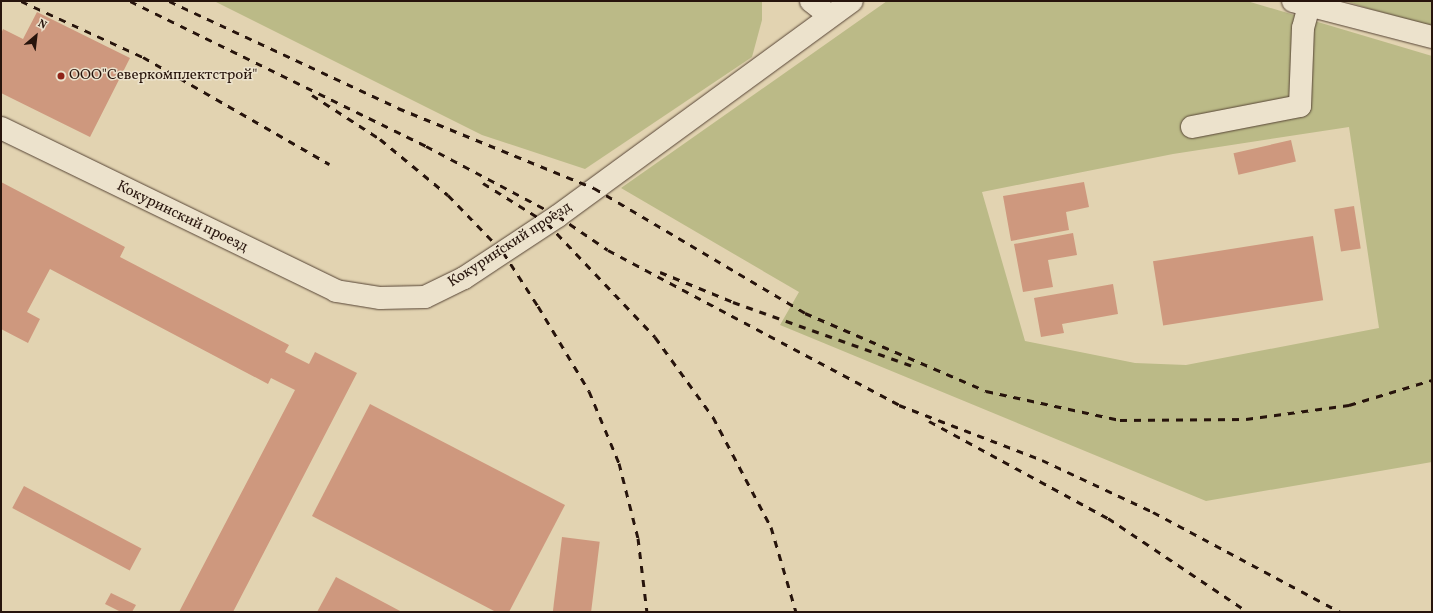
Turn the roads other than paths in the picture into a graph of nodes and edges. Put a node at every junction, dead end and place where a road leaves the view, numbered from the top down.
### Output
1 (811, 1) edge
2 (852, 1) edge
3 (1301, 3) edge
4 (830, 16) junction
5 (1432, 38) edge
6 (1192, 127) dead end
7 (1, 128) edge

1 - 4 street
2 - 4 street, Кокуринский проезд
3 - 5 street
3 - 6 street
4 - 7 street, Кокуринский проезд

